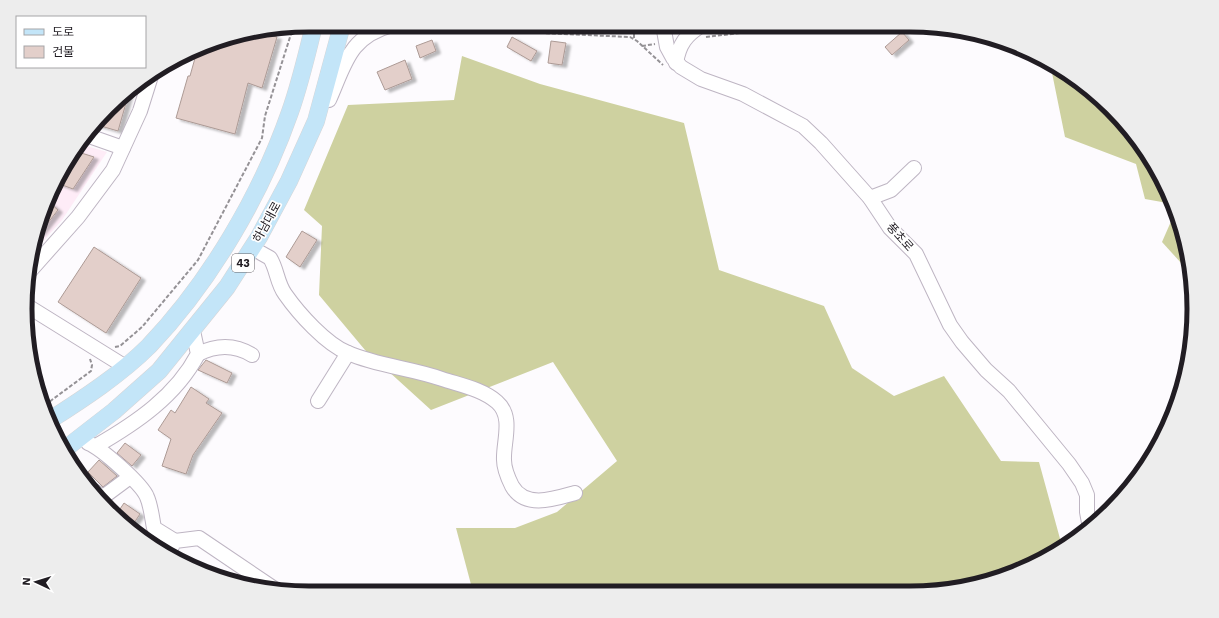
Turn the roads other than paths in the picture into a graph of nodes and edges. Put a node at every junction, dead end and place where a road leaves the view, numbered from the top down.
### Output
1 (312, 32) edge
2 (340, 32) edge
3 (378, 32) edge
4 (664, 32) edge
5 (700, 32) edge
6 (676, 63) junction
7 (149, 83) edge
8 (316, 121) junction
9 (92, 137) edge
10 (123, 148) junction
11 (914, 168) dead end
12 (870, 198) junction
13 (260, 252) junction
14 (35, 265) edge
15 (32, 309) edge
16 (193, 331) junction
17 (348, 353) junction
18 (198, 354) junction
19 (252, 355) dead end
20 (124, 366) junction
21 (318, 401) dead end
22 (54, 417) edge
23 (102, 421) junction
24 (114, 436) junction
25 (96, 446) junction
26 (69, 447) edge
27 (130, 477) junction
28 (575, 493) dead end
29 (105, 496) edge
30 (1089, 521) edge
31 (172, 547) edge
32 (265, 583) edge

1 - 20 main road, 하남대로 / 43
2 - 8 main road, 하남대로 / 43
3 - 8 street
4 - 6 street, 풍초로
5 - 6 street
6 - 12 street, 풍초로
7 - 10 street
8 - 13 main road, 하남대로 / 43
9 - 10 street
10 - 14 street
11 - 12 street
12 - 30 street, 풍초로
13 - 16 main road, 하남대로 / 43
13 - 17 street
15 - 20 street
16 - 18 street
16 - 23 main road, 하남대로 / 43
17 - 21 street
17 - 28 street
18 - 19 street
18 - 24 street
20 - 22 main road, 하남대로 / 43
23 - 24 street
23 - 26 main road, 하남대로 / 43
24 - 25 street
25 - 26 street
25 - 27 street
27 - 29 street
27 - 31 street
31 - 32 street

